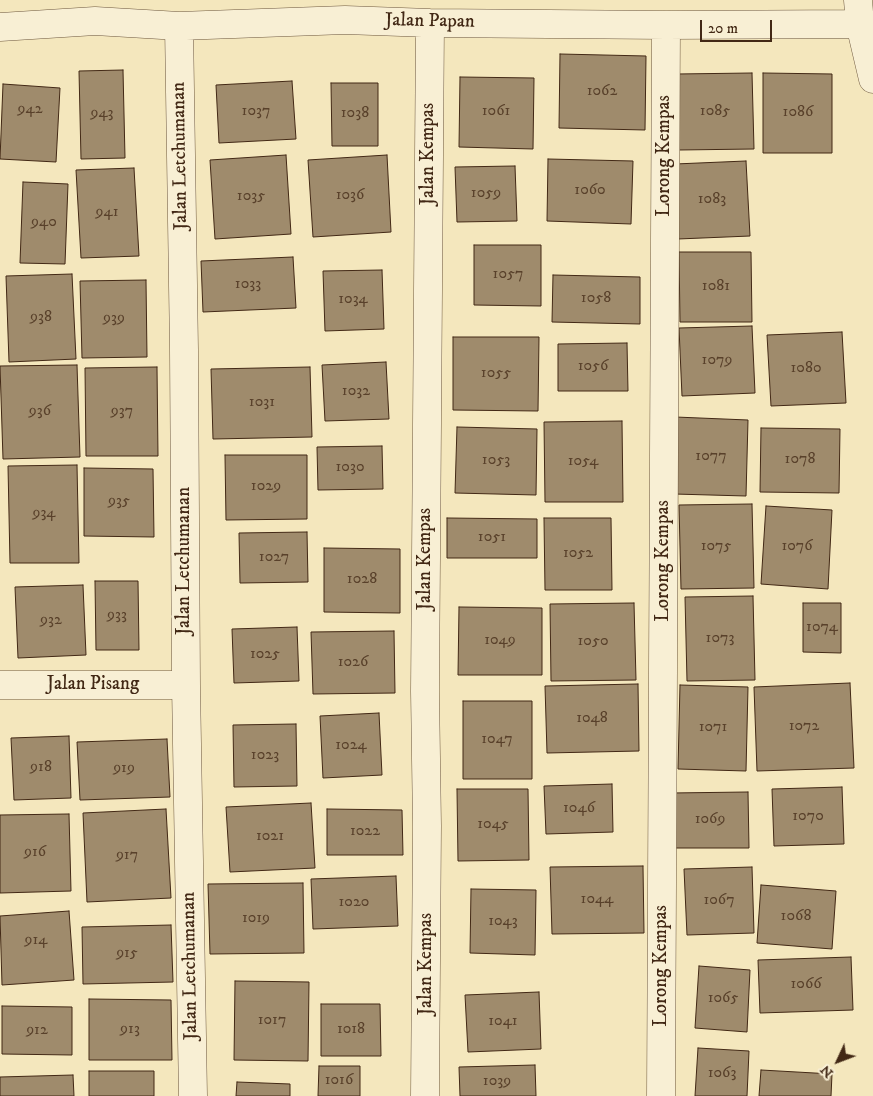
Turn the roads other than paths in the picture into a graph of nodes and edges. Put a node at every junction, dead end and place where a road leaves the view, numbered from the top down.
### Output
1 (344, 10) edge
2 (859, 12) edge
3 (430, 23) junction
4 (666, 25) junction
5 (179, 26) junction
6 (0, 27) edge
7 (873, 79) edge
8 (0, 685) edge
9 (186, 686) junction
10 (193, 1096) edge
11 (425, 1096) edge
12 (662, 1096) edge

1 - 3 street, Jalan Papan
1 - 5 street, Jalan Papan
2 - 4 street, Jalan Papan
2 - 7 street
3 - 4 street, Jalan Papan
3 - 11 street, Jalan Kempas
4 - 12 street, Lorong Kempas
5 - 6 street, Jalan Papan
5 - 9 street, Jalan Letchumanan
8 - 9 street, Jalan Pisang
9 - 10 street, Jalan Letchumanan

